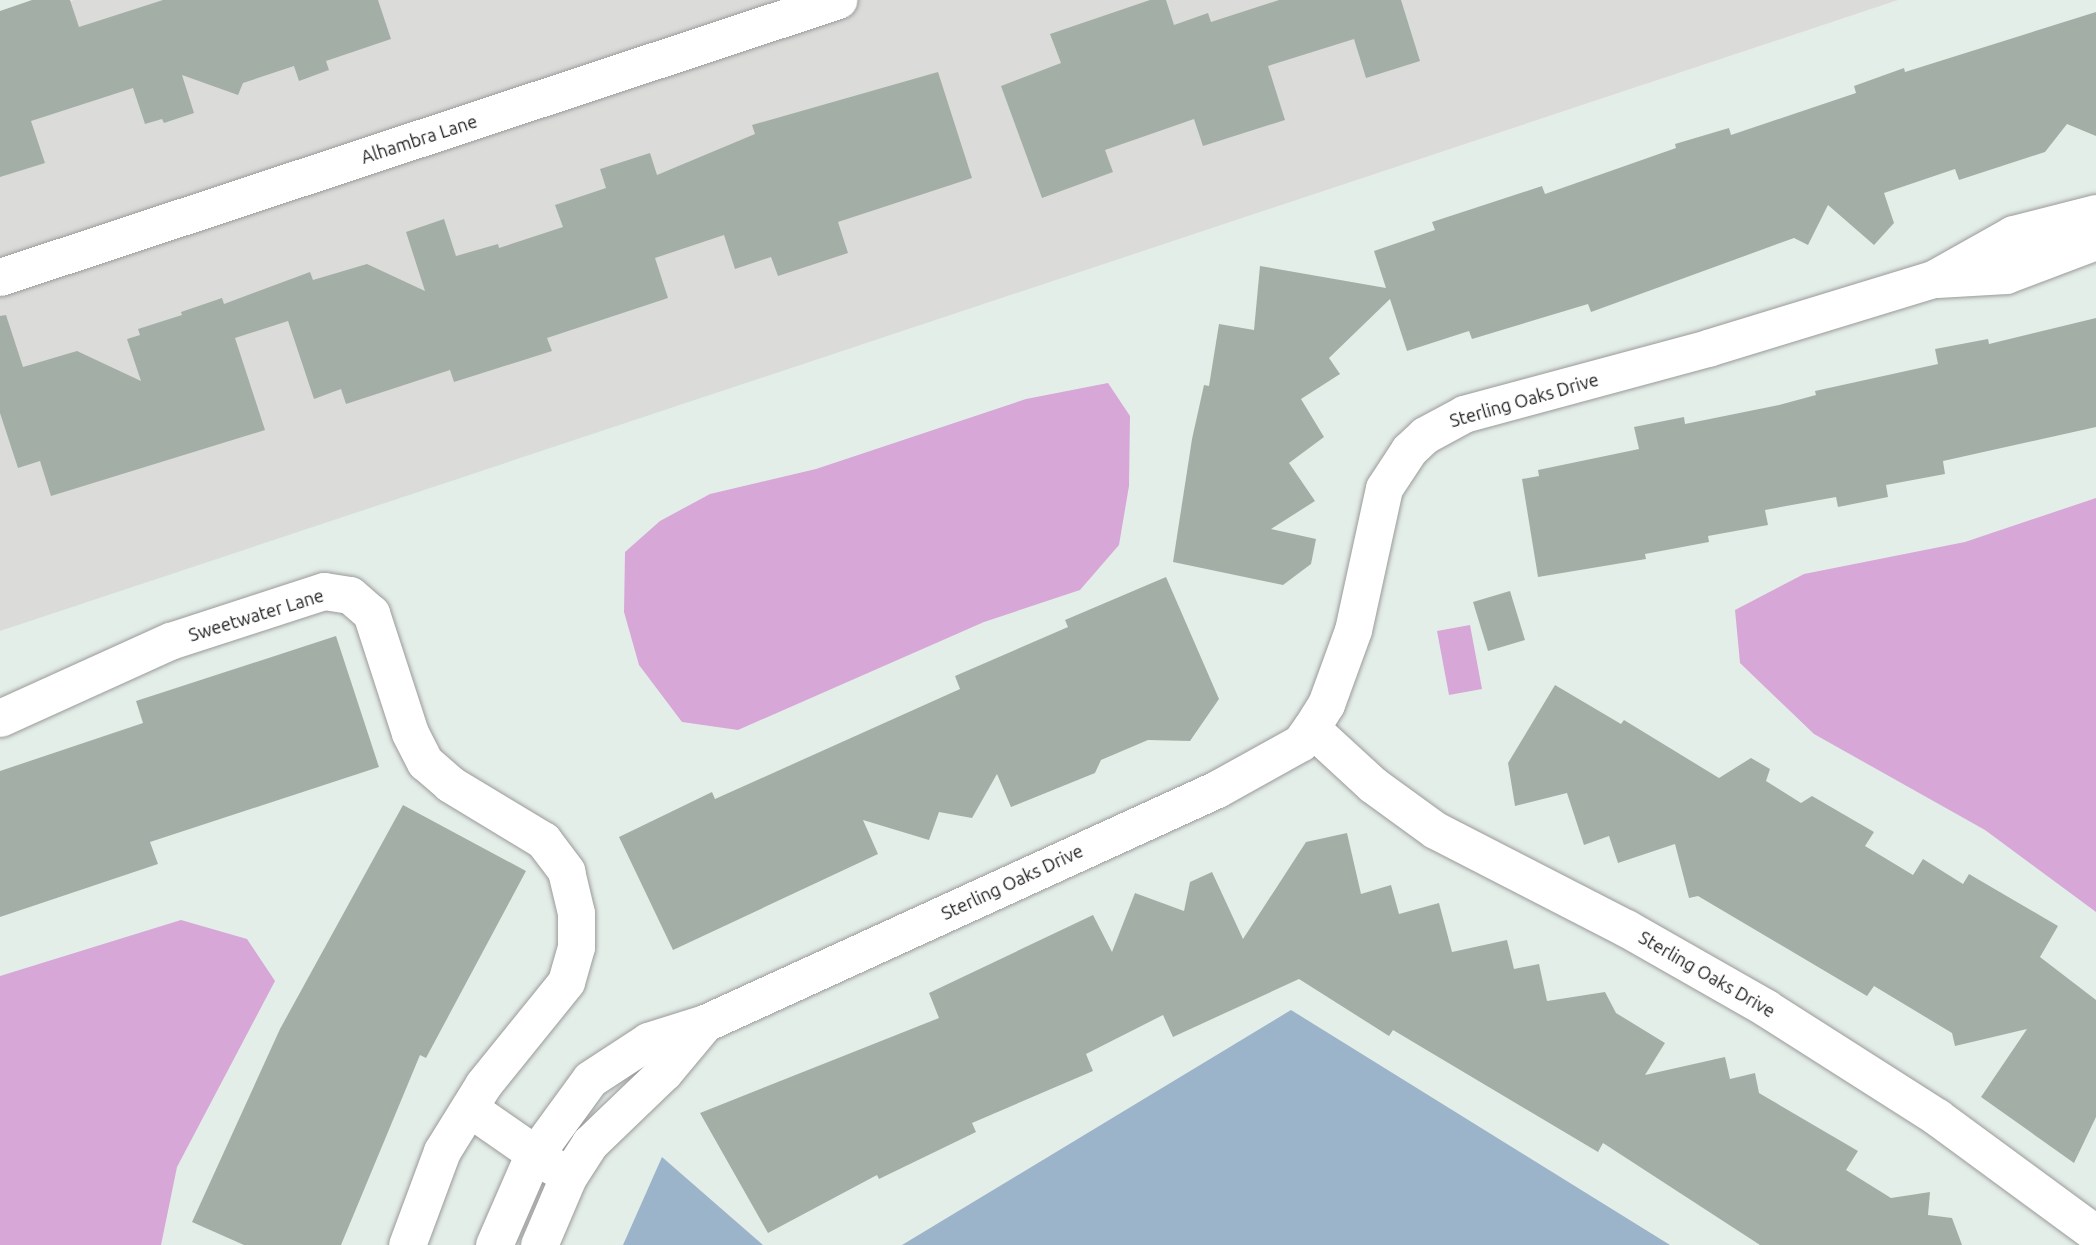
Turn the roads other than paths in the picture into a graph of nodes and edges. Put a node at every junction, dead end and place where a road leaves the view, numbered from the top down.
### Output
1 (838, 0) edge
2 (2096, 213) edge
3 (2096, 241) edge
4 (0, 277) edge
5 (1933, 279) junction
6 (0, 718) edge
7 (1311, 729) junction
8 (705, 1023) junction
9 (469, 1108) junction
10 (535, 1154) junction
11 (568, 1177) junction
12 (2096, 1234) edge
13 (407, 1245) edge
14 (494, 1245) edge
15 (539, 1245) edge

1 - 4 street, Alhambra Lane
2 - 5 street, Sterling Oaks Drive
3 - 5 street, Sterling Oaks Drive
5 - 7 street, Sterling Oaks Drive
6 - 9 street, Sweetwater Lane
7 - 8 street, Sterling Oaks Drive
7 - 12 street, Sterling Oaks Drive
8 - 10 street, Sterling Oaks Drive
8 - 11 street, Sterling Oaks Drive
9 - 10 street
9 - 13 street, Sweetwater Lane
10 - 11 street
10 - 14 street, Sterling Oaks Drive
11 - 15 street, Sterling Oaks Drive

